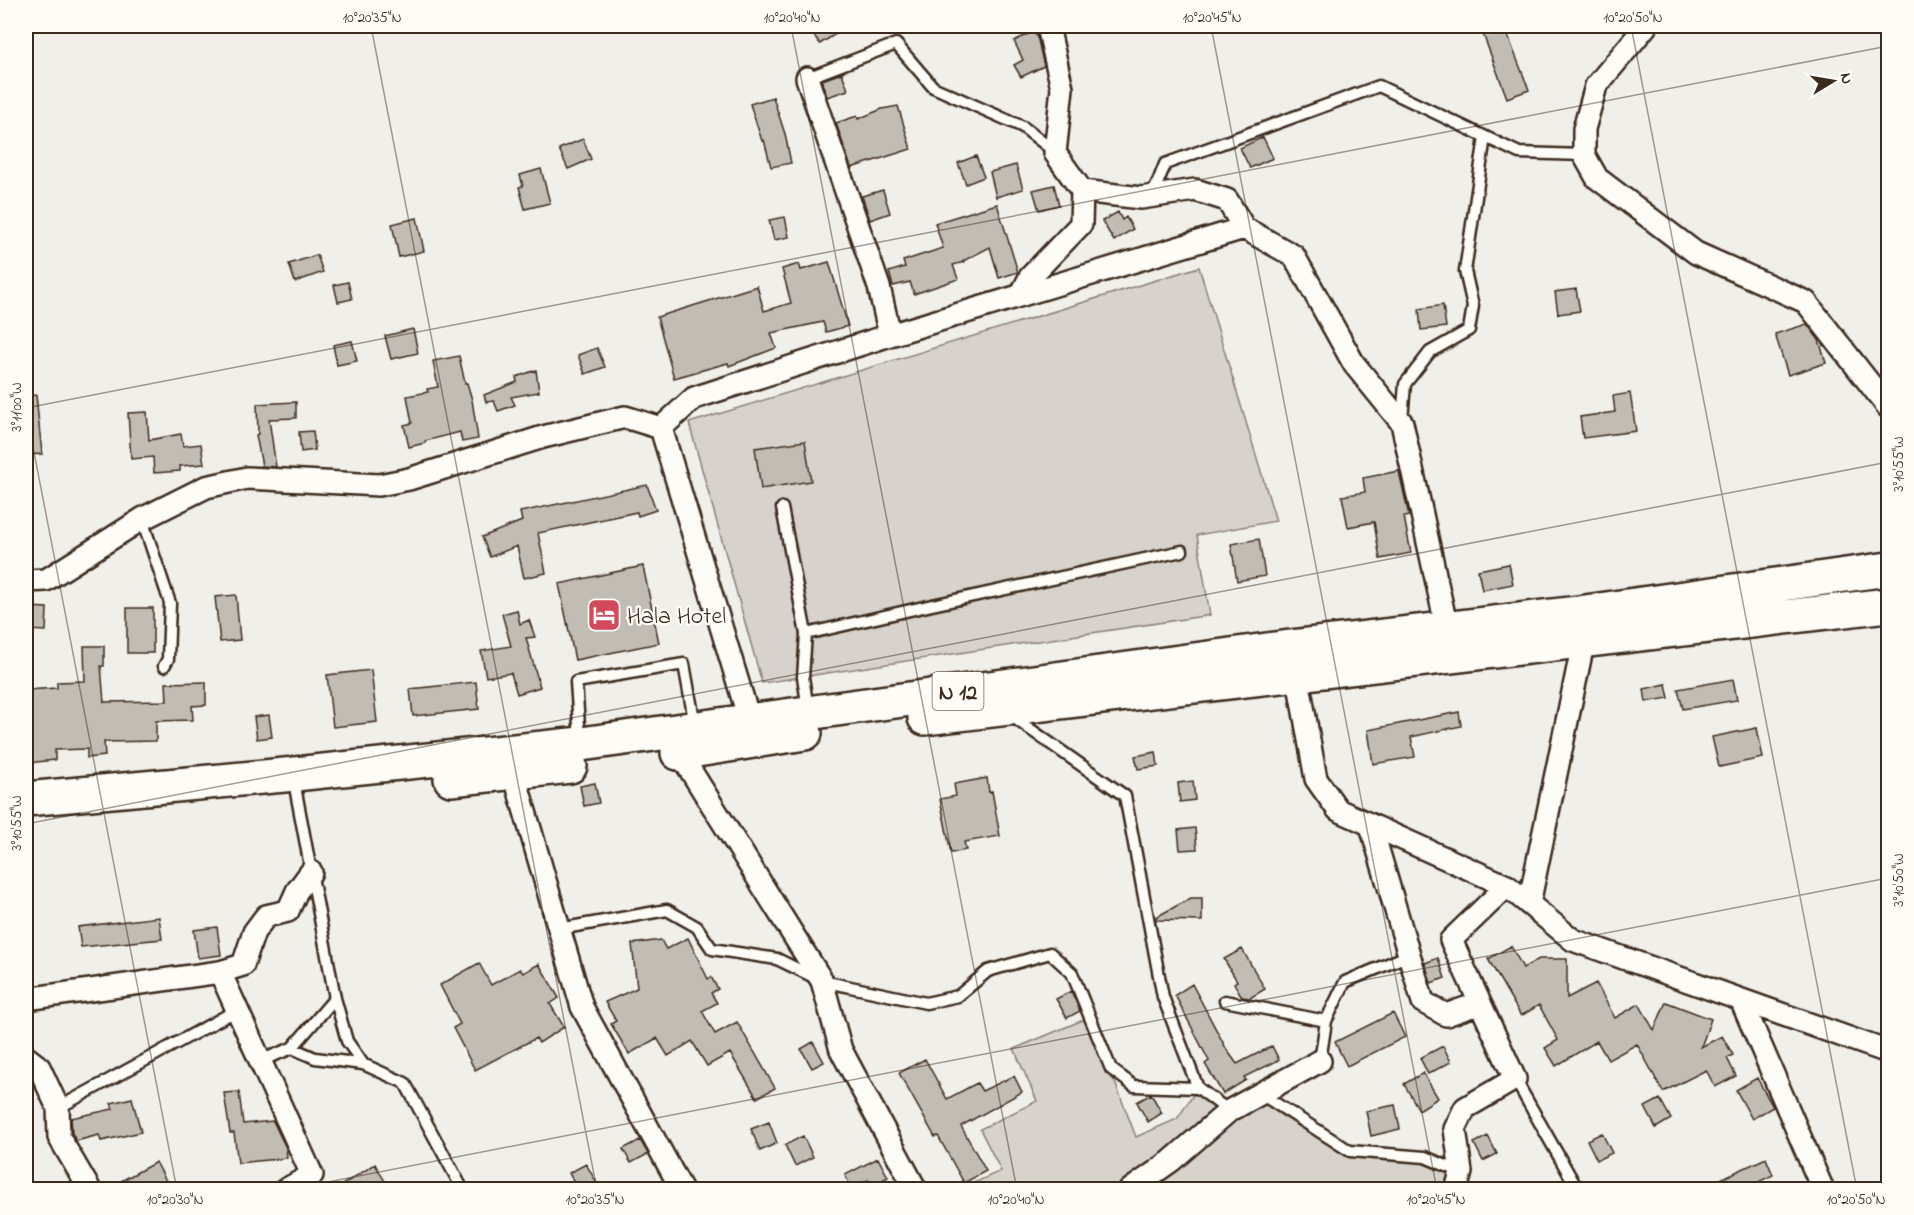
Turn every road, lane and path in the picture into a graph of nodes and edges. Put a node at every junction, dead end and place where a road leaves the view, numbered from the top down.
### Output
1 (1047, 26) edge
2 (1646, 26) edge
3 (807, 78) joint
4 (1485, 137) junction
5 (1055, 153) junction
6 (1584, 155) junction
7 (1082, 191) junction
8 (1152, 197) junction
9 (1244, 228) junction
10 (1021, 295) junction
11 (890, 335) junction
12 (1888, 407) edge
13 (1402, 423) junction
14 (661, 428) junction
15 (782, 508) dead end
16 (142, 519) junction
17 (1182, 551) dead end
18 (1888, 569) edge
19 (26, 581) edge
20 (1888, 605) edge
21 (1447, 628) junction
22 (806, 634) junction
23 (1584, 639) junction
24 (164, 666) dead end
25 (1297, 673) junction
26 (944, 705) junction
27 (1003, 709) junction
28 (809, 711) junction
29 (749, 719) junction
30 (680, 737) junction
31 (581, 744) junction
32 (514, 774) junction
33 (296, 792) junction
34 (26, 799) edge
35 (26, 818) edge
36 (1371, 826) junction
37 (311, 872) junction
38 (1507, 886) junction
39 (1529, 904) junction
40 (559, 929) junction
41 (1409, 954) junction
42 (220, 972) junction
43 (822, 981) junction
44 (335, 998) junction
45 (26, 999) edge
46 (1742, 1000) junction
47 (1225, 1001) dead end
48 (1480, 1003) junction
49 (237, 1010) junction
50 (1326, 1021) junction
51 (292, 1048) junction
52 (1888, 1052) edge
53 (26, 1057) edge
54 (260, 1061) junction
55 (1320, 1061) joint
56 (363, 1064) junction
57 (1515, 1078) junction
58 (1198, 1088) junction
59 (1261, 1094) junction
60 (58, 1108) junction
61 (1229, 1111) junction
62 (1459, 1181) edge
63 (90, 1190) edge
64 (285, 1190) edge
65 (463, 1190) edge
66 (682, 1190) edge
67 (916, 1190) edge
68 (1130, 1190) edge
69 (1580, 1190) edge
70 (1823, 1190) edge

1 - 5 street
2 - 6 street
3 - 5 lane
3 - 11 street
4 - 6 lane
4 - 8 lane
4 - 13 lane
5 - 7 street
6 - 12 street
7 - 8 street
7 - 10 street
8 - 9 street
9 - 10 street
9 - 13 street
10 - 11 street
11 - 14 street
13 - 21 street
14 - 16 street
14 - 29 street
15 - 22 lane
16 - 19 street
16 - 24 lane
17 - 22 lane
18 - 21 main road, N 12
20 - 23 main road, N 12
21 - 26 main road, N 12
22 - 28 lane
23 - 25 main road, N 12
23 - 39 street
25 - 27 main road, N 12
25 - 36 street
26 - 27 main road, N 12
26 - 28 main road, N 12
26 - 30 main road, N 12
27 - 58 lane
28 - 29 main road, N 12
29 - 30 main road, N 12
30 - 31 main road, N 12
30 - 31 lane
30 - 32 main road, N 12
30 - 43 street
31 - 34 main road, N 12
32 - 33 main road, N 12
32 - 40 street
33 - 35 main road, N 12
33 - 37 lane
36 - 38 street
36 - 41 street
37 - 42 street
37 - 44 lane
38 - 39 street
38 - 48 street
39 - 46 street
40 - 43 lane
40 - 66 street
41 - 48 street
41 - 50 lane
42 - 45 street
42 - 49 street
43 - 58 lane
43 - 67 street
44 - 51 lane
44 - 56 lane
46 - 52 street
46 - 70 street
47 - 50 lane
48 - 57 street
49 - 54 street
49 - 60 lane
50 - 55 lane
51 - 54 lane
51 - 56 lane
53 - 60 street
54 - 64 street
55 - 59 street
56 - 65 lane
57 - 62 street
57 - 69 lane
58 - 61 lane
59 - 61 street
59 - 62 lane
60 - 63 street
61 - 68 street

